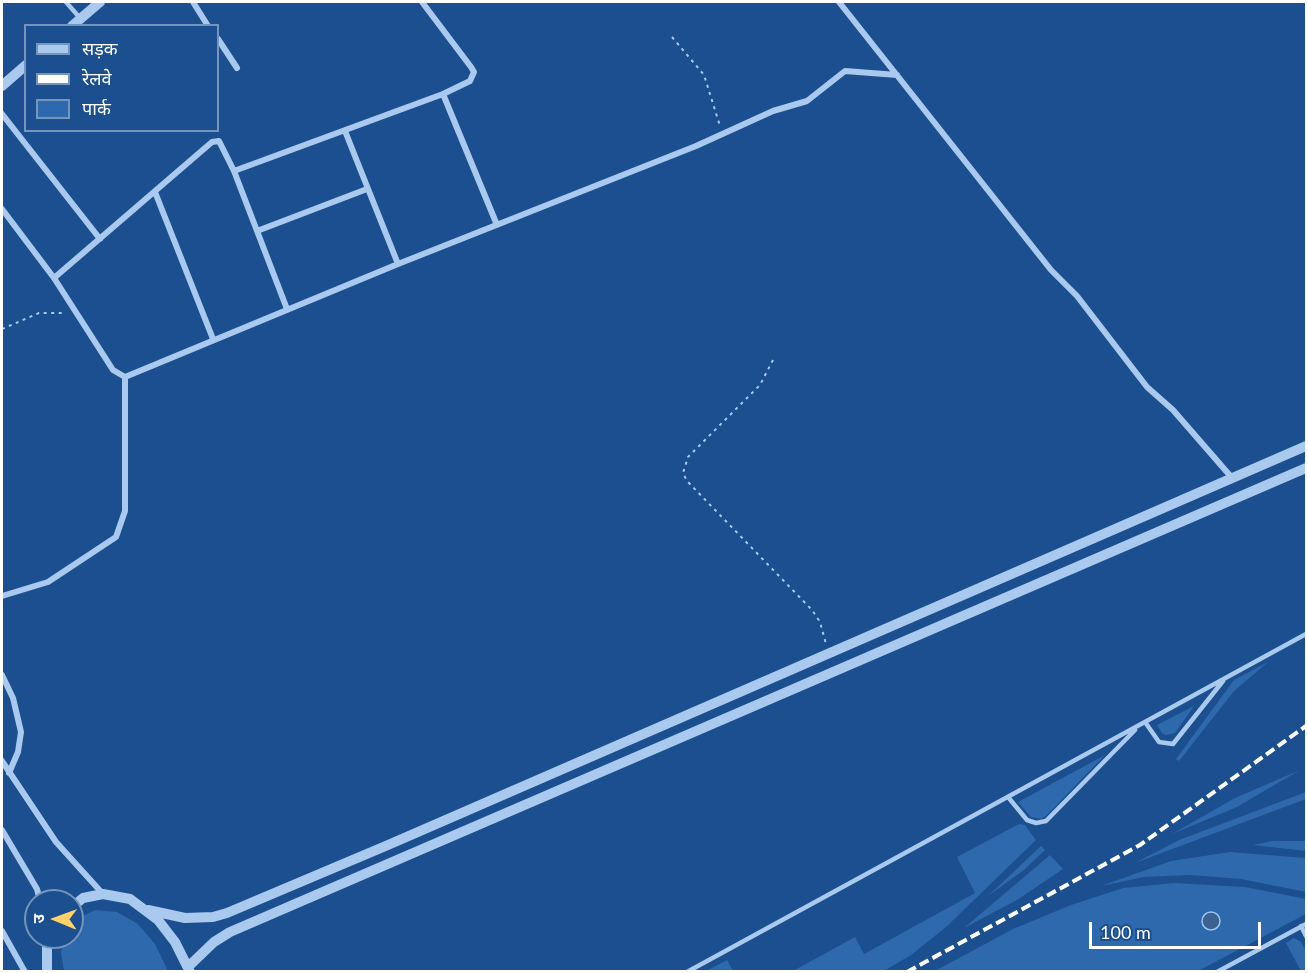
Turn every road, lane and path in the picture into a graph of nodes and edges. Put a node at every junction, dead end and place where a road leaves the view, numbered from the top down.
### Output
1 (66, 2) edge
2 (100, 2) edge
3 (193, 2) edge
4 (422, 2) edge
5 (839, 2) edge
6 (76, 22) edge
7 (207, 24) edge
8 (672, 37) dead end
9 (219, 41) edge
10 (24, 67) edge
11 (237, 69) dead end
12 (897, 75) junction
13 (2, 86) edge
14 (444, 94) junction
15 (2, 114) edge
16 (345, 131) junction
17 (723, 134) junction
18 (234, 171) junction
19 (367, 189) junction
20 (155, 192) junction
21 (2, 208) edge
22 (497, 225) junction
23 (257, 231) junction
24 (100, 239) junction
25 (399, 264) junction
26 (54, 278) junction
27 (287, 309) junction
28 (75, 312) junction
29 (2, 328) edge
30 (213, 339) junction
31 (773, 360) dead end
32 (125, 377) junction
33 (1306, 446) edge
34 (1306, 468) edge
35 (1233, 479) junction
36 (2, 596) edge
37 (1306, 634) edge
38 (828, 653) junction
39 (2, 675) edge
40 (1225, 679) junction
41 (1145, 722) junction
42 (1138, 726) junction
43 (2, 761) edge
44 (9, 773) junction
45 (1008, 797) junction
46 (2, 830) edge
47 (37, 889) edge
48 (103, 894) junction
49 (84, 898) edge
50 (148, 910) junction
51 (1304, 925) edge
52 (2, 931) edge
53 (1306, 936) edge
54 (47, 949) edge
55 (189, 969) edge
56 (25, 972) edge
57 (47, 972) edge
58 (687, 972) edge
59 (1217, 972) edge

1 - 6 lane
2 - 6 street
3 - 7 street
4 - 14 street
5 - 12 street
8 - 17 path
9 - 11 street
10 - 13 street
12 - 17 street
12 - 35 street
14 - 16 street
14 - 22 street
15 - 24 street
16 - 18 street
16 - 19 street
17 - 22 street
18 - 20 street
18 - 23 street
19 - 23 street
19 - 25 street
20 - 24 street
20 - 30 street
21 - 26 street
22 - 25 street
23 - 27 street
24 - 26 street
25 - 27 street
26 - 28 street
27 - 30 street
28 - 29 path
28 - 32 street
30 - 32 street
31 - 38 path
32 - 36 street
33 - 35 street
34 - 55 street
35 - 38 street
37 - 40 lane
38 - 50 street
39 - 44 street
40 - 41 lane
40 - 41 lane
41 - 42 lane
42 - 45 lane
42 - 45 lane
43 - 44 street
44 - 48 street
45 - 58 lane
46 - 47 street
48 - 49 street
48 - 50 street
50 - 55 street
51 - 53 lane
51 - 59 lane
52 - 56 street
54 - 57 street

